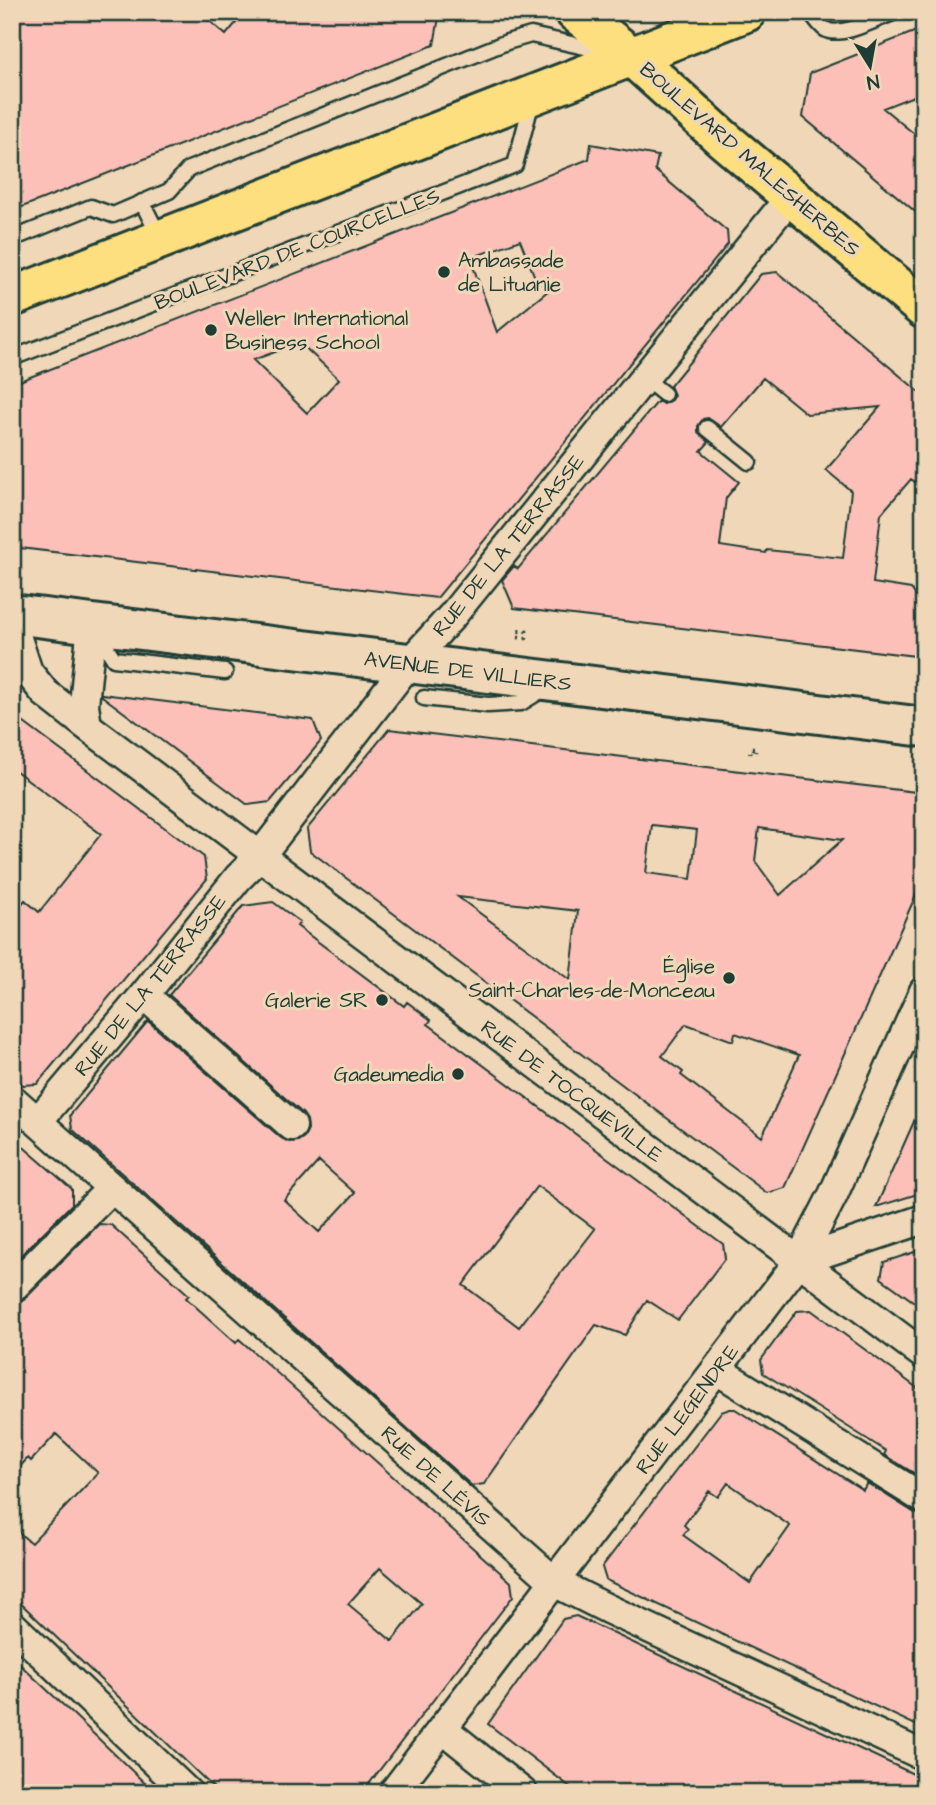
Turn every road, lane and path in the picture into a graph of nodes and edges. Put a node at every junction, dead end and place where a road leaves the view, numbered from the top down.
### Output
1 (575, 12) edge
2 (746, 12) edge
3 (810, 12) edge
4 (895, 12) edge
5 (632, 57) junction
6 (533, 96) junction
7 (791, 196) junction
8 (142, 202) junction
9 (12, 239) edge
10 (161, 240) junction
11 (12, 297) edge
12 (924, 309) edge
13 (12, 358) edge
14 (707, 428) dead end
15 (749, 462) dead end
16 (12, 614) edge
17 (12, 623) edge
18 (92, 624) junction
19 (409, 663) junction
20 (225, 673) dead end
21 (555, 682) junction
22 (424, 698) dead end
23 (87, 726) junction
24 (924, 727) edge
25 (260, 856) junction
26 (924, 991) edge
27 (144, 995) junction
28 (12, 1099) edge
29 (38, 1121) junction
30 (292, 1126) dead end
31 (112, 1188) junction
32 (924, 1219) edge
33 (799, 1261) junction
34 (12, 1288) edge
35 (924, 1355) edge
36 (717, 1370) junction
37 (924, 1499) edge
38 (555, 1583) junction
39 (12, 1625) edge
40 (443, 1729) junction
41 (924, 1756) edge
42 (188, 1793) edge
43 (393, 1793) edge
44 (523, 1793) edge

1 - 5 main road, BOULEVARD MALESHERBES
2 - 5 main road
3 - 4 lane
5 - 6 main road
5 - 7 main road, BOULEVARD MALESHERBES
5 - 8 lane
6 - 10 main road
6 - 13 lane, BOULEVARD DE COURCELLES
7 - 12 main road, BOULEVARD MALESHERBES
7 - 19 street, RUE DE LA TERRASSE
8 - 9 lane
8 - 10 lane
10 - 11 main road
14 - 15 lane
16 - 18 main road, AVENUE DE VILLIERS
17 - 23 street, RUE DE TOCQUEVILLE
18 - 19 main road, AVENUE DE VILLIERS
18 - 20 lane
18 - 23 street
19 - 21 main road, AVENUE DE VILLIERS
19 - 25 street, RUE DE LA TERRASSE
21 - 22 lane
21 - 24 main road, AVENUE DE VILLIERS
23 - 25 street, RUE DE TOCQUEVILLE
25 - 27 street, RUE DE LA TERRASSE
25 - 33 street, RUE DE TOCQUEVILLE
26 - 33 street, RUE LEGENDRE
27 - 29 street, RUE DE LA TERRASSE
27 - 30 street
28 - 29 street, RUE DE LÉVIS
29 - 31 street, RUE DE LÉVIS
31 - 34 street
31 - 38 street, RUE DE LÉVIS
32 - 33 street
33 - 35 street, RUE DE TOCQUEVILLE
33 - 36 street, RUE LEGENDRE
36 - 37 street
36 - 38 street, RUE LEGENDRE
38 - 40 street, RUE LEGENDRE
38 - 41 street, RUE DE LÉVIS
39 - 42 street
40 - 43 street, RUE LEGENDRE
40 - 44 street

